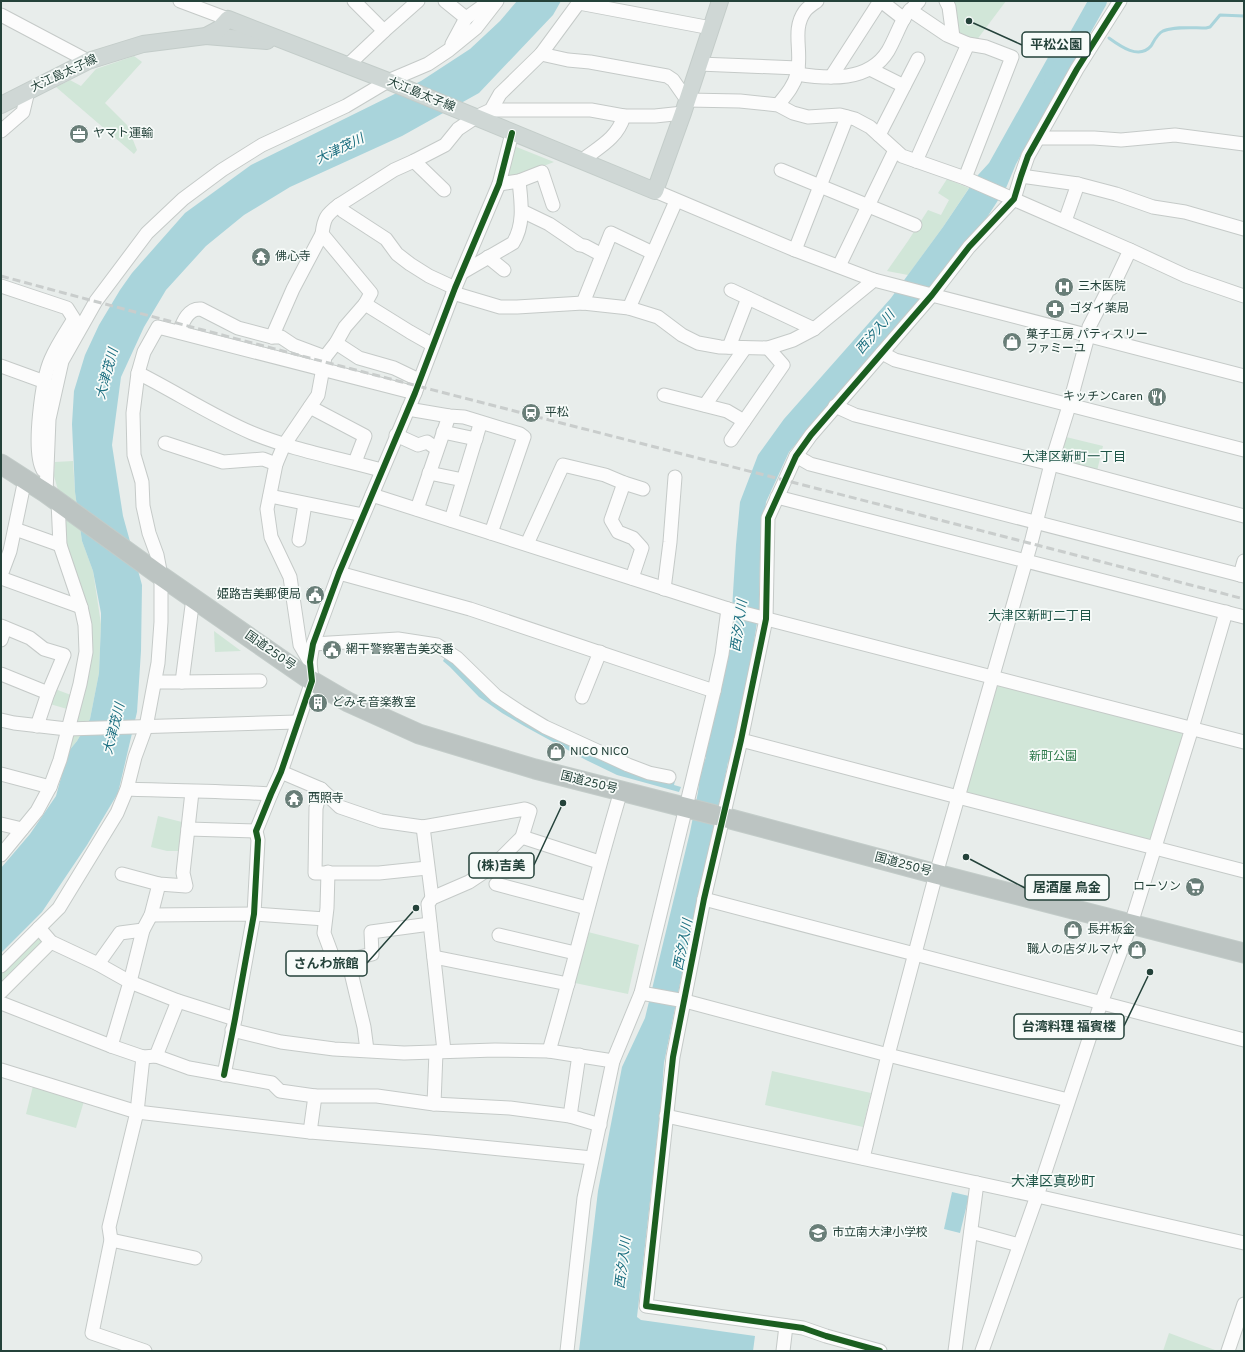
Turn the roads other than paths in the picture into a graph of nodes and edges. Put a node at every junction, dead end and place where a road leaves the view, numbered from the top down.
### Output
1 (180, 1) edge
2 (354, 1) edge
3 (418, 1) edge
4 (445, 1) edge
5 (490, 1) edge
6 (496, 1) edge
7 (720, 1) edge
8 (817, 1) edge
9 (880, 1) edge
10 (946, 1) edge
11 (1120, 1) edge
12 (579, 2) edge
13 (911, 10) edge
14 (1, 15) edge
15 (466, 18) junction
16 (228, 19) junction
17 (711, 28) junction
18 (384, 31) junction
19 (206, 36) junction
20 (953, 37) junction
21 (968, 44) junction
22 (294, 46) junction
23 (449, 50) junction
24 (542, 54) junction
25 (918, 59) dead end
26 (88, 61) junction
27 (699, 64) junction
28 (348, 66) junction
29 (870, 69) junction
30 (798, 71) junction
31 (831, 77) junction
32 (391, 82) junction
33 (904, 86) junction
34 (28, 91) junction
35 (1, 105) edge
36 (778, 105) junction
37 (685, 106) junction
38 (491, 110) junction
39 (473, 116) junction
40 (624, 116) junction
41 (847, 117) junction
42 (1, 131) edge
43 (512, 133) junction
44 (879, 135) junction
45 (1038, 138) junction
46 (1244, 144) edge
47 (895, 150) junction
48 (414, 161) junction
49 (581, 161) junction
50 (916, 161) junction
51 (781, 170) dead end
52 (1021, 176) junction
53 (965, 178) junction
54 (519, 181) junction
55 (500, 184) junction
56 (1078, 184) junction
57 (821, 186) junction
58 (444, 190) dead end
59 (655, 191) junction
60 (1014, 199) junction
61 (676, 201) junction
62 (553, 204) dead end
63 (339, 205) junction
64 (869, 205) junction
65 (522, 211) junction
66 (1065, 222) junction
67 (915, 224) dead end
68 (1244, 229) edge
69 (322, 234) junction
70 (795, 250) junction
71 (1130, 250) junction
72 (653, 253) junction
73 (602, 255) junction
74 (488, 258) junction
75 (839, 266) junction
76 (504, 270) dead end
77 (463, 272) junction
78 (874, 280) junction
79 (1, 286) edge
80 (731, 290) dead end
81 (454, 291) junction
82 (932, 295) junction
83 (1244, 296) edge
84 (748, 298) junction
85 (583, 303) junction
86 (365, 304) junction
87 (630, 308) junction
88 (814, 329) junction
89 (179, 332) junction
90 (1088, 336) junction
91 (272, 337) junction
92 (336, 343) junction
93 (433, 345) junction
94 (729, 347) junction
95 (745, 348) junction
96 (768, 348) junction
97 (882, 353) junction
98 (324, 363) junction
99 (1, 366) edge
100 (138, 373) junction
101 (1244, 376) edge
102 (419, 380) junction
103 (45, 382) junction
104 (415, 393) junction
105 (664, 395) dead end
106 (705, 406) junction
107 (835, 406) junction
108 (1069, 406) junction
109 (310, 407) junction
110 (408, 409) junction
111 (449, 416) junction
112 (744, 421) junction
113 (443, 432) junction
114 (396, 434) junction
115 (731, 440) dead end
116 (166, 443) dead end
117 (284, 445) junction
118 (437, 449) junction
119 (1244, 450) edge
120 (796, 456) junction
121 (355, 462) junction
122 (1, 464) edge
123 (276, 464) junction
124 (1051, 464) junction
125 (381, 470) junction
126 (429, 473) junction
127 (676, 477) dead end
128 (25, 479) junction
129 (463, 480) junction
130 (624, 483) junction
131 (643, 489) dead end
132 (50, 490) junction
133 (372, 495) junction
134 (270, 496) junction
135 (777, 497) junction
136 (306, 504) junction
137 (416, 509) junction
138 (363, 515) junction
139 (1244, 516) edge
140 (452, 520) junction
141 (1036, 522) junction
142 (15, 529) junction
143 (491, 533) junction
144 (299, 540) dead end
145 (527, 544) junction
146 (60, 545) junction
147 (1026, 560) junction
148 (1244, 561) edge
149 (339, 573) junction
150 (1, 575) edge
151 (161, 576) junction
152 (1242, 576) edge
153 (1, 578) edge
154 (632, 578) junction
155 (664, 589) junction
156 (192, 598) junction
157 (81, 607) junction
158 (728, 609) junction
159 (1226, 612) junction
160 (1244, 617) edge
161 (766, 619) junction
162 (2, 632) edge
163 (313, 644) junction
164 (600, 652) junction
165 (310, 662) junction
166 (1, 674) edge
167 (992, 677) junction
168 (312, 681) junction
169 (154, 682) junction
170 (182, 682) junction
171 (260, 682) dead end
172 (714, 691) junction
173 (48, 693) junction
174 (582, 696) dead end
175 (1, 720) edge
176 (297, 722) junction
177 (37, 726) junction
178 (146, 727) junction
179 (1192, 728) junction
180 (67, 729) junction
181 (741, 740) junction
182 (1244, 742) edge
183 (281, 772) junction
184 (1, 774) edge
185 (669, 777) dead end
186 (50, 787) junction
187 (127, 789) junction
188 (321, 789) junction
189 (621, 791) junction
190 (192, 792) junction
191 (271, 794) junction
192 (958, 797) junction
193 (685, 807) junction
194 (723, 817) junction
195 (1, 824) edge
196 (423, 827) junction
197 (22, 829) junction
198 (188, 829) junction
199 (256, 831) junction
200 (522, 837) junction
201 (1154, 847) junction
202 (1, 855) edge
203 (599, 862) junction
204 (427, 868) junction
205 (1244, 871) edge
206 (328, 872) junction
207 (122, 874) dead end
208 (936, 874) junction
209 (159, 884) junction
210 (496, 884) dead end
211 (432, 898) junction
212 (704, 898) junction
213 (587, 908) junction
214 (254, 914) junction
215 (151, 915) junction
216 (325, 919) junction
217 (430, 924) junction
218 (1131, 924) junction
219 (39, 928) junction
220 (143, 930) junction
221 (499, 935) dead end
222 (51, 942) junction
223 (1244, 952) edge
224 (575, 953) junction
225 (915, 954) junction
226 (434, 957) junction
227 (348, 960) junction
228 (98, 964) junction
229 (1, 966) edge
230 (130, 982) junction
231 (568, 984) junction
232 (1, 992) edge
233 (642, 993) junction
234 (178, 1001) junction
235 (685, 1001) junction
236 (1, 1003) edge
237 (1101, 1003) junction
238 (234, 1025) junction
239 (1244, 1040) edge
240 (111, 1046) junction
241 (367, 1050) junction
242 (549, 1051) junction
243 (440, 1052) junction
244 (579, 1055) junction
245 (888, 1055) junction
246 (149, 1056) junction
247 (613, 1062) junction
248 (1, 1070) edge
249 (224, 1074) junction
250 (315, 1096) junction
251 (1068, 1100) junction
252 (434, 1104) junction
253 (137, 1112) junction
254 (570, 1116) junction
255 (666, 1116) junction
256 (600, 1125) junction
257 (310, 1132) junction
258 (592, 1158) junction
259 (863, 1158) junction
260 (977, 1183) junction
261 (1037, 1196) junction
262 (971, 1232) junction
263 (110, 1240) junction
264 (1244, 1243) edge
265 (1019, 1245) junction
266 (195, 1258) dead end
267 (1244, 1304) edge
268 (786, 1326) junction
269 (146, 1351) edge
270 (567, 1351) edge
271 (783, 1351) edge
272 (880, 1351) edge
273 (955, 1351) edge
274 (982, 1351) edge
275 (1228, 1351) edge

1 - 16 street
2 - 18 street
3 - 18 street
4 - 15 street
5 - 15 street
6 - 23 street
7 - 17 main road
8 - 30 street
9 - 13 street
9 - 31 street
10 - 20 street
11 - 45 street
12 - 17 street
12 - 24 street
13 - 20 street
13 - 29 street
14 - 26 street
15 - 23 street
16 - 19 main road, 大江島太子線
16 - 22 main road, 大江島太子線
17 - 27 main road
18 - 28 street
19 - 22 main road
19 - 26 main road, 大江島太子線
20 - 21 street
21 - 50 street
21 - 53 street
22 - 28 main road, 大江島太子線
23 - 32 street
24 - 37 street
24 - 38 street
25 - 33 street
26 - 34 main road, 大江島太子線
27 - 30 street
27 - 37 main road
28 - 32 main road, 大江島太子線
29 - 31 street
29 - 33 street
30 - 31 street
30 - 36 street
32 - 39 main road, 大江島太子線
32 - 132 street
33 - 44 street
34 - 35 main road, 大江島太子線
34 - 42 street
36 - 37 street
36 - 41 street
37 - 40 street
37 - 59 main road
38 - 39 street
38 - 40 street
39 - 43 main road, 大江島太子線
39 - 48 street
40 - 49 street
41 - 44 street
41 - 57 street
43 - 49 main road, 大江島太子線
43 - 55 street
44 - 47 street
45 - 46 street
45 - 52 street
47 - 50 street
47 - 64 street
48 - 58 street
48 - 63 street
49 - 59 main road, 大江島太子線
50 - 53 street
51 - 57 street
52 - 56 street
52 - 60 street
53 - 60 street
54 - 55 street
54 - 62 street
54 - 65 street
55 - 77 street
56 - 66 street
56 - 68 street
57 - 64 street
57 - 70 street
59 - 61 street
60 - 66 street
60 - 82 street
61 - 70 street
61 - 72 street
63 - 69 street
63 - 81 street
64 - 67 street
64 - 75 street
65 - 73 street
65 - 74 street
66 - 71 street
69 - 86 street
69 - 91 street
70 - 75 street
71 - 83 street
71 - 90 street
72 - 73 street
72 - 87 street
73 - 85 street
74 - 76 street
74 - 77 street
75 - 78 street
77 - 81 street
78 - 82 street
78 - 88 street
79 - 103 street
80 - 84 street
81 - 85 street
81 - 93 street
82 - 90 street
82 - 97 street
84 - 88 street
84 - 94 street
85 - 87 street
86 - 92 street
86 - 93 street
87 - 94 street
88 - 96 street
89 - 91 street
89 - 98 street
89 - 100 street
90 - 101 street
90 - 108 street
91 - 98 street
92 - 98 street
92 - 102 street
93 - 102 street
94 - 95 street
95 - 96 street
95 - 106 street
96 - 112 street
97 - 107 street
97 - 108 street
98 - 104 street
98 - 109 street
99 - 103 street
100 - 117 street
100 - 151 street
102 - 104 street
103 - 132 street
104 - 110 street
105 - 106 street
106 - 112 street
107 - 120 street
107 - 124 street
108 - 119 street
108 - 124 street
109 - 117 street
109 - 121 street
110 - 111 street
110 - 114 street
111 - 113 street
111 - 143 street
112 - 115 street
113 - 118 street
113 - 129 street
114 - 118 street
114 - 125 street
116 - 123 street
117 - 121 street
117 - 123 street
118 - 126 street
120 - 135 street
120 - 141 street
121 - 125 street
122 - 128 highway, 国道250号
123 - 134 street
124 - 139 street
124 - 141 street
125 - 133 street
126 - 129 street
126 - 137 street
127 - 155 street
128 - 132 highway, 国道250号
128 - 142 street
129 - 140 street
130 - 131 street
130 - 145 street
130 - 154 street
132 - 146 street
132 - 151 highway, 国道250号
133 - 137 street
133 - 138 street
134 - 136 street
134 - 165 street
135 - 147 street
135 - 161 street
136 - 138 street
136 - 144 street
137 - 140 street
138 - 149 street
140 - 143 street
141 - 147 street
141 - 152 street
142 - 146 street
142 - 150 street
143 - 145 street
145 - 154 street
146 - 157 street
147 - 159 street
147 - 167 street
148 - 152 street
149 - 163 street
149 - 164 street
151 - 156 highway, 国道250号
151 - 169 street
153 - 157 street
154 - 155 street
155 - 158 street
156 - 168 highway, 国道250号
156 - 170 street
157 - 180 street
158 - 161 street
158 - 172 street
159 - 160 street
159 - 179 street
161 - 167 street
161 - 181 street
162 - 173 street
163 - 165 street
163 - 185 street
164 - 172 street
164 - 174 street
165 - 168 street
166 - 173 street
167 - 179 street
167 - 192 street
168 - 176 street
168 - 189 highway, 国道250号
169 - 170 street
169 - 178 street
170 - 171 street
172 - 193 street
173 - 177 street
175 - 177 street
176 - 178 street
176 - 183 street
177 - 180 street
178 - 180 street
178 - 187 street
179 - 182 street
179 - 201 street
180 - 186 street
181 - 192 street
181 - 194 street
183 - 188 street
183 - 191 street
184 - 186 street
186 - 197 street
187 - 190 street
187 - 219 street
188 - 196 street
188 - 206 street
189 - 193 highway, 国道250号
189 - 203 street
190 - 191 street
190 - 198 street
191 - 199 street
192 - 201 street
192 - 208 street
193 - 194 highway, 国道250号
193 - 233 street
194 - 208 highway, 国道250号
194 - 212 street
195 - 197 street
196 - 200 street
196 - 204 street
197 - 202 street
198 - 199 street
198 - 209 street
199 - 214 street
200 - 203 street
200 - 211 street
201 - 205 street
201 - 218 street
203 - 213 street
204 - 206 street
204 - 211 street
206 - 216 street
207 - 209 street
208 - 218 highway, 国道250号
208 - 225 street
209 - 215 street
210 - 213 street
211 - 217 street
212 - 225 street
212 - 235 street
213 - 224 street
214 - 215 street
214 - 216 street
214 - 238 street
215 - 220 street
216 - 227 street
217 - 226 street
217 - 227 street
218 - 223 highway, 国道250号
218 - 237 street
219 - 222 street
219 - 229 street
220 - 228 street
220 - 230 street
221 - 224 street
222 - 228 street
222 - 232 street
224 - 231 street
225 - 237 street
225 - 245 street
226 - 231 street
226 - 243 street
227 - 241 street
228 - 230 street
230 - 234 street
230 - 240 street
231 - 242 street
233 - 235 street
233 - 247 street
234 - 238 street
234 - 246 street
235 - 245 street
235 - 255 street
236 - 240 street
237 - 239 street
237 - 251 street
238 - 241 street
238 - 249 street
240 - 246 street
241 - 243 street
242 - 243 street
242 - 244 street
243 - 252 street
244 - 247 street
244 - 254 street
245 - 251 street
245 - 259 street
246 - 249 street
246 - 253 street
247 - 256 street
248 - 253 street
249 - 250 street
250 - 252 street
250 - 257 street
251 - 261 street
252 - 254 street
253 - 257 street
253 - 263 street
254 - 256 street
255 - 259 street
255 - 268 street
256 - 258 street
257 - 258 street
258 - 270 street
259 - 260 street
260 - 261 street
260 - 262 street
261 - 264 street
261 - 265 street
262 - 265 street
262 - 273 street
263 - 266 street
263 - 269 street
265 - 274 street
267 - 275 street
268 - 271 street
268 - 272 street

